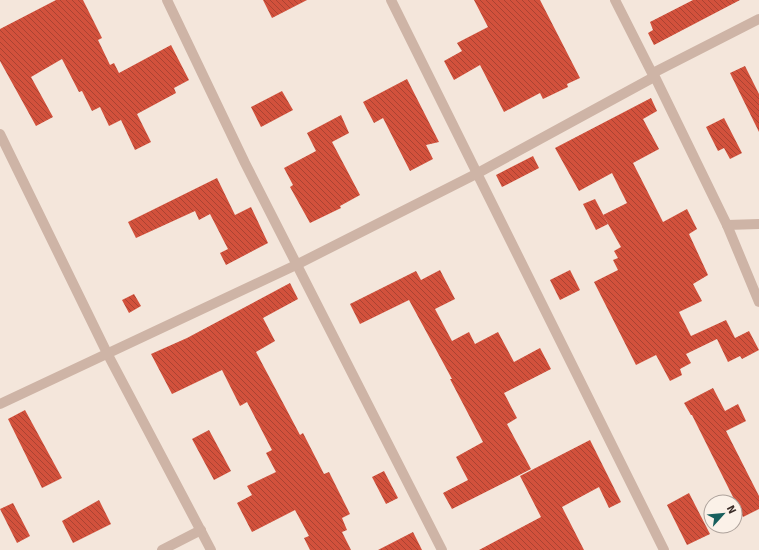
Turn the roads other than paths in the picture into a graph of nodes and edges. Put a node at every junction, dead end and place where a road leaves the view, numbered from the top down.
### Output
1 (167, 0) edge
2 (391, 0) edge
3 (615, 0) edge
4 (759, 19) edge
5 (653, 75) junction
6 (0, 134) edge
7 (476, 174) junction
8 (759, 224) edge
9 (727, 225) junction
10 (296, 265) junction
11 (759, 302) edge
12 (107, 353) junction
13 (0, 404) edge
14 (201, 530) junction
15 (162, 550) edge
16 (211, 550) edge
17 (442, 550) edge
18 (664, 550) edge

1 - 10 street
2 - 7 street
3 - 5 street
4 - 5 street
5 - 7 street
5 - 9 street
6 - 12 street
7 - 10 street
7 - 18 street
8 - 9 street
9 - 11 street
10 - 12 street
10 - 17 street
12 - 13 street
12 - 14 street
14 - 15 street
14 - 16 street

